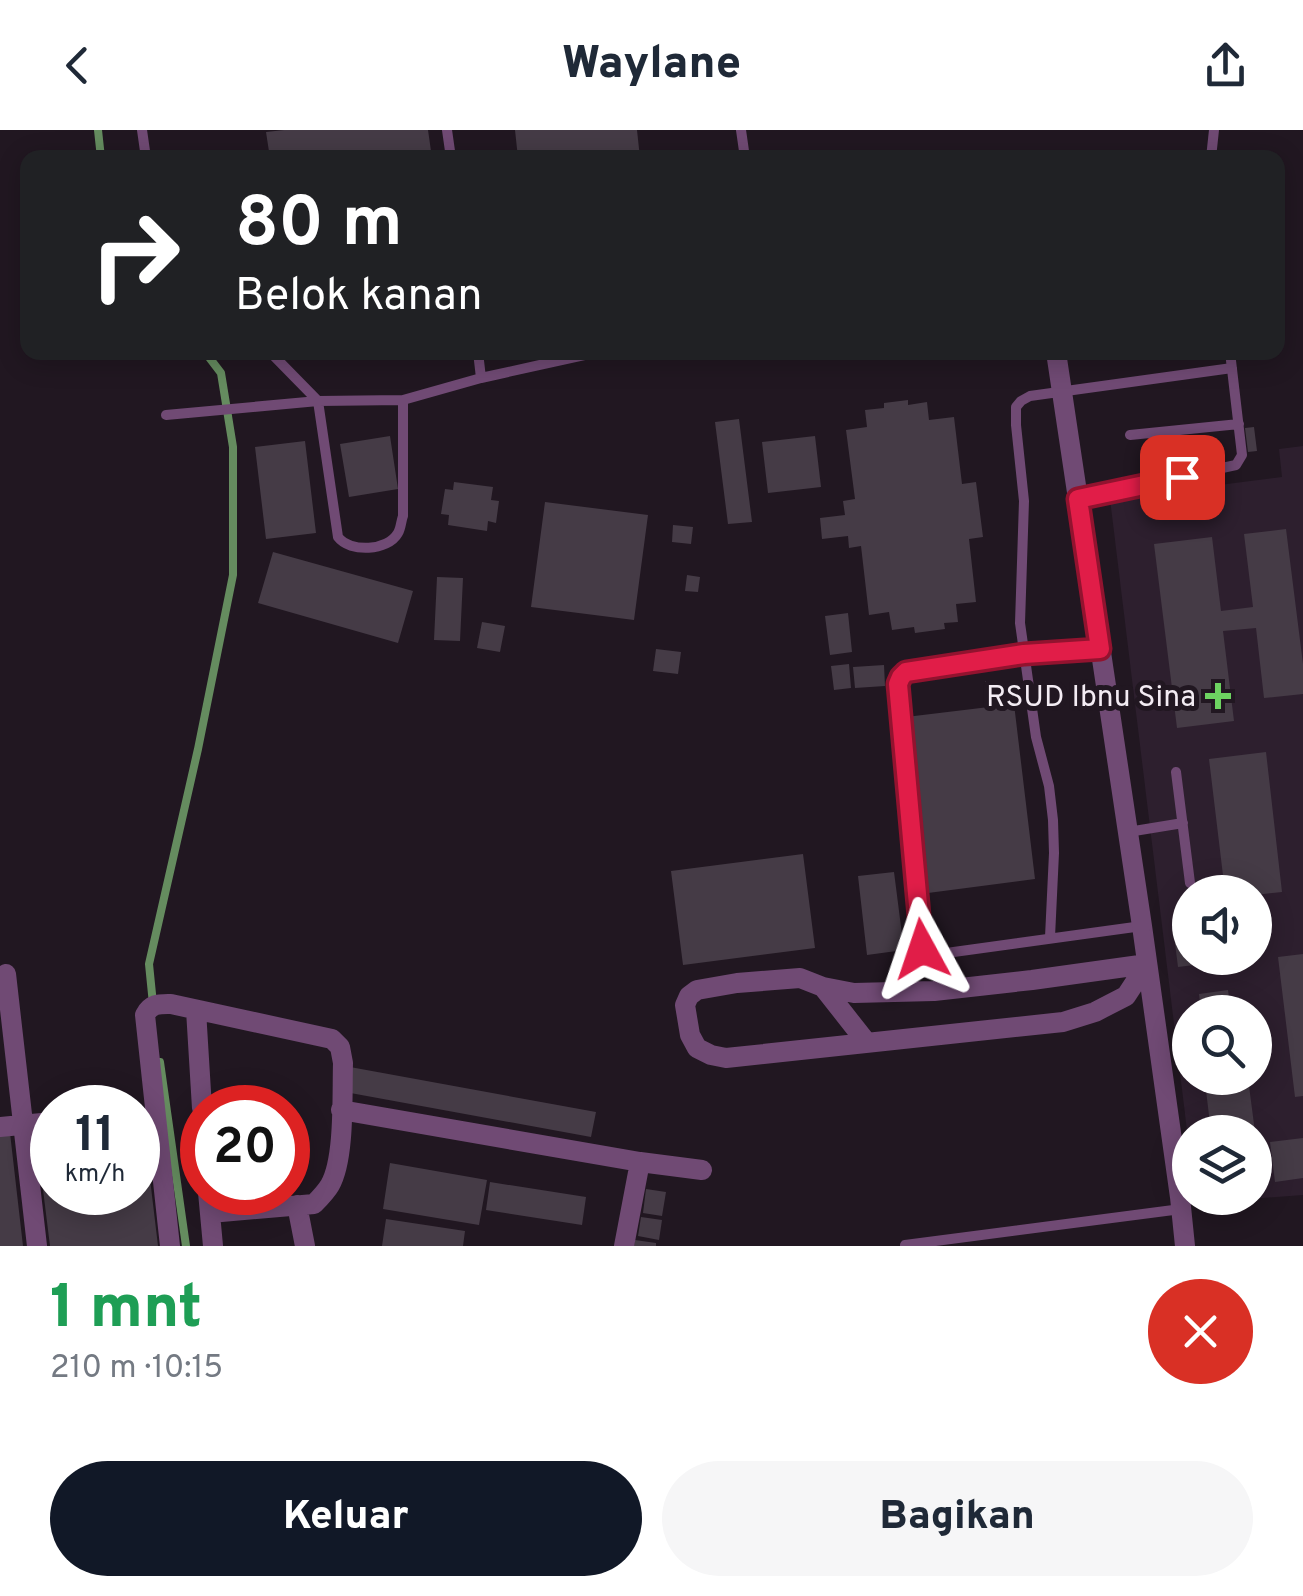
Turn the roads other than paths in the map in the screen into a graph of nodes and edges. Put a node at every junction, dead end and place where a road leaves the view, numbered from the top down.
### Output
1 (278, 360) edge
2 (479, 360) edge
3 (562, 360) edge
4 (1057, 360) edge
5 (1231, 360) edge
6 (1232, 368) junction
7 (481, 378) junction
8 (1062, 392) junction
9 (404, 400) junction
10 (318, 401) junction
11 (166, 415) dead end
12 (1239, 424) junction
13 (1130, 435) dead end
14 (1078, 499) junction
15 (1100, 649) junction
16 (1024, 654) junction
17 (1176, 772) dead end
18 (1182, 824) junction
19 (1128, 832) junction
20 (1189, 875) edge
21 (1142, 926) junction
22 (1050, 937) junction
23 (1147, 964) junction
24 (6, 974) dead end
25 (822, 987) junction
26 (196, 1010) junction
27 (867, 1043) junction
28 (146, 1085) edge
29 (201, 1085) edge
30 (341, 1110) junction
31 (24, 1124) junction
32 (30, 1124) edge
33 (0, 1127) edge
34 (1172, 1139) edge
35 (640, 1162) junction
36 (702, 1170) dead end
37 (160, 1192) edge
38 (310, 1204) edge
39 (1172, 1210) edge
40 (210, 1215) edge
41 (299, 1215) edge
42 (1182, 1215) edge
43 (37, 1246) edge
44 (170, 1246) edge
45 (213, 1246) edge
46 (305, 1246) edge
47 (624, 1246) edge
48 (905, 1246) edge
49 (1185, 1246) edge

1 - 10 lane
2 - 7 lane
3 - 7 lane
4 - 8 street
5 - 6 lane
6 - 8 lane
6 - 12 lane
7 - 9 lane
8 - 14 street
8 - 16 lane
9 - 10 lane
9 - 10 lane
10 - 11 lane
12 - 13 lane
12 - 14 lane
14 - 15 street
15 - 16 lane
15 - 19 street
16 - 22 lane
16 - 22 lane
17 - 18 lane
18 - 19 lane
18 - 20 lane
19 - 21 street
21 - 22 lane
21 - 23 street
23 - 25 street
23 - 27 street
23 - 34 street
24 - 31 street
25 - 27 street
25 - 27 street
26 - 28 street
26 - 29 street
26 - 30 street
30 - 35 street
30 - 38 street
31 - 32 street
31 - 33 street
31 - 43 street
35 - 36 street
35 - 47 street
37 - 44 street
39 - 48 lane
40 - 45 street
41 - 46 street
42 - 49 street

